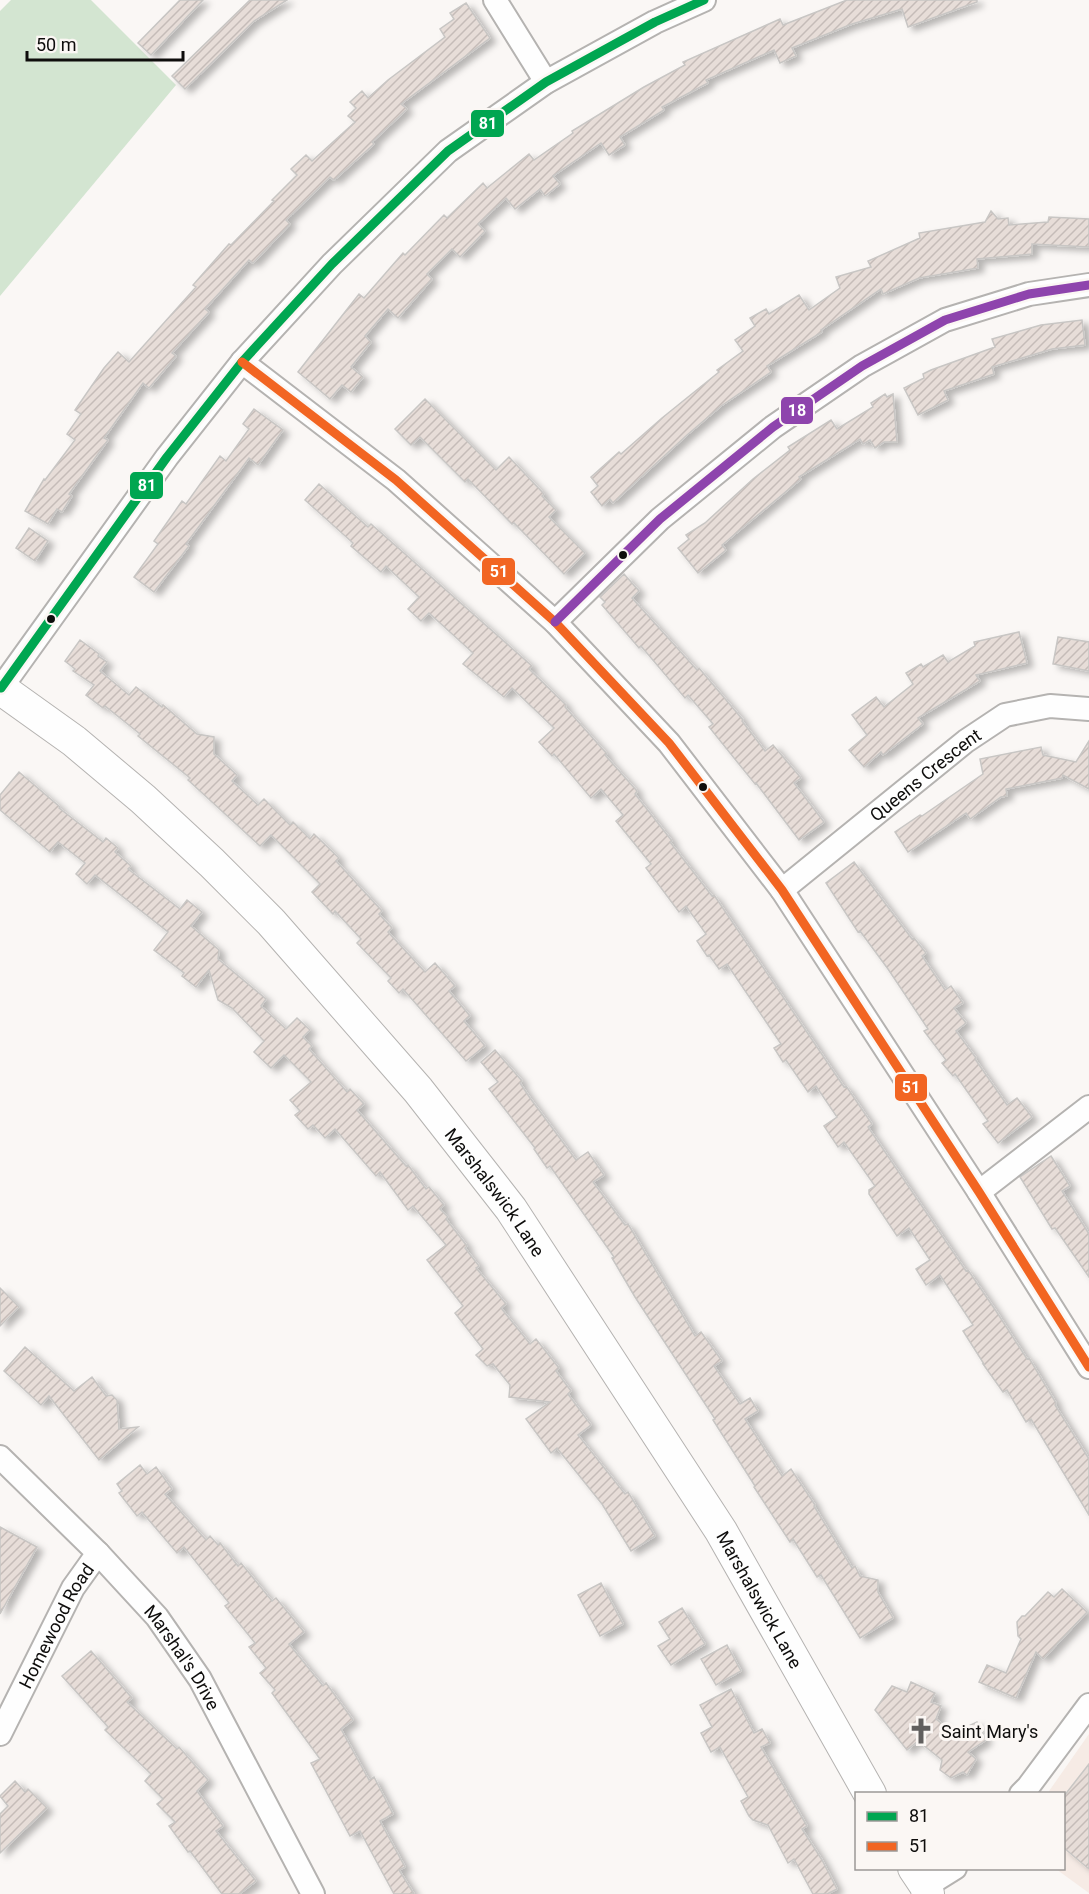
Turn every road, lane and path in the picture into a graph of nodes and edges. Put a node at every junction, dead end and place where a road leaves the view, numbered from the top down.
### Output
1 (495, 0) edge
2 (704, 0) edge
3 (546, 82) junction
4 (1089, 285) edge
5 (242, 362) junction
6 (555, 622) junction
7 (0, 688) edge
8 (1089, 710) edge
9 (782, 890) junction
10 (1089, 1107) edge
11 (979, 1192) junction
12 (1089, 1367) edge
13 (0, 1457) edge
14 (98, 1553) junction
15 (1089, 1705) edge
16 (0, 1734) edge
17 (869, 1792) edge
18 (1023, 1792) edge
19 (953, 1870) edge
20 (923, 1883) edge
21 (313, 1894) edge

1 - 3 street
2 - 3 street
3 - 5 street
4 - 6 street
5 - 6 street
5 - 7 street
6 - 9 street
7 - 17 street, Marshalswick Lane
8 - 9 street, Queens Crescent
9 - 11 street
10 - 11 street
11 - 12 street
13 - 14 street, Marshal's Drive
14 - 16 street, Homewood Road
14 - 21 street, Marshal's Drive
15 - 18 street
19 - 20 street

